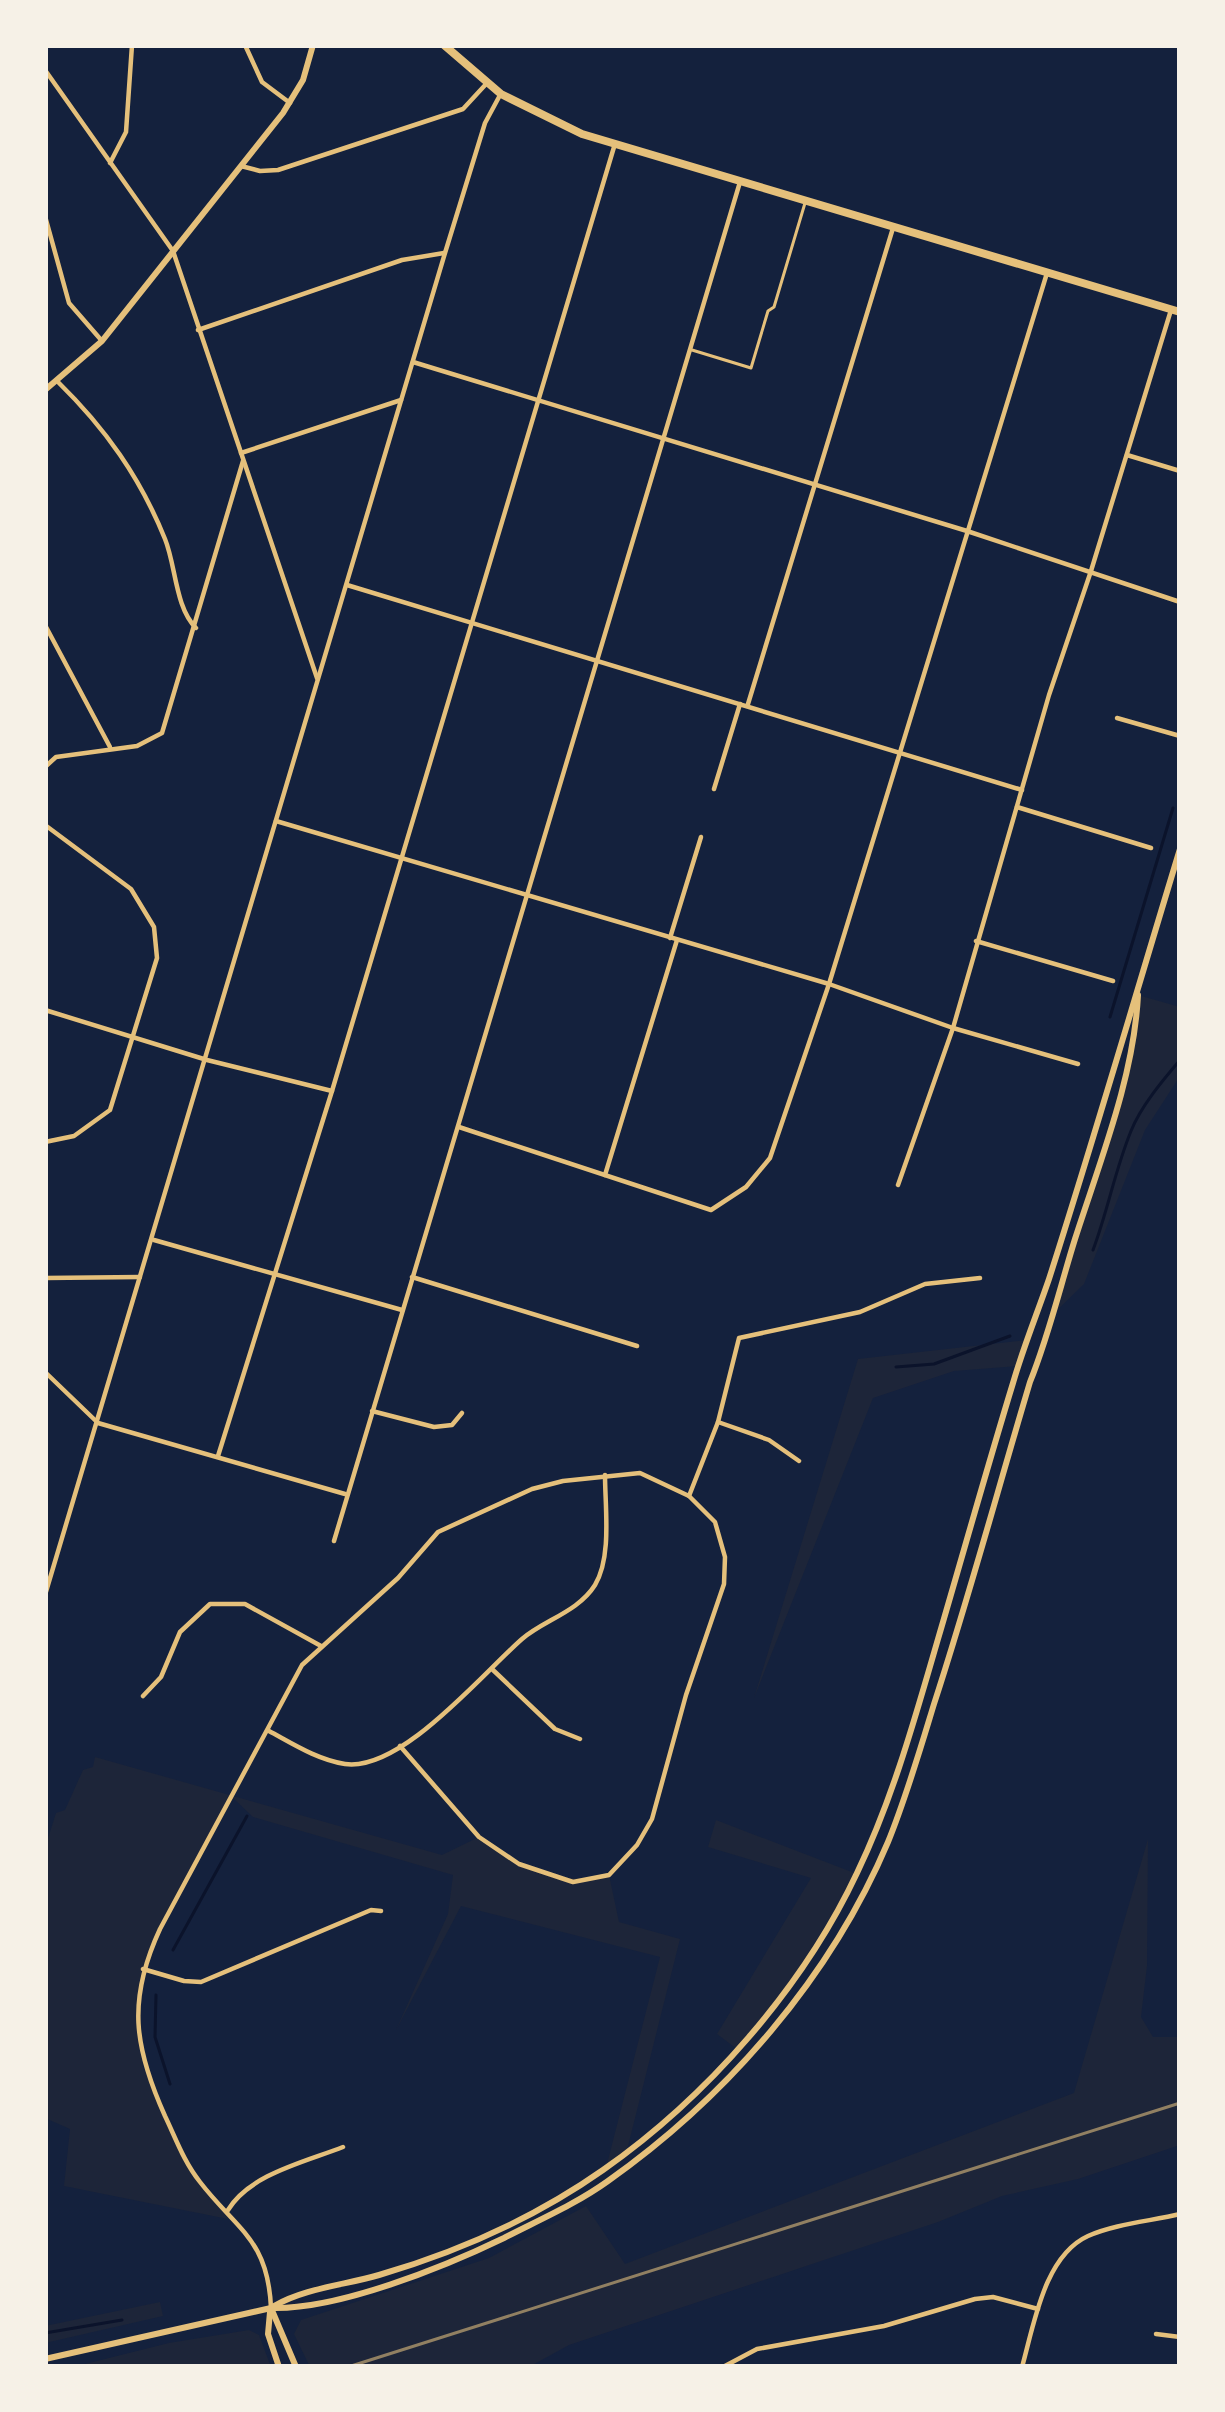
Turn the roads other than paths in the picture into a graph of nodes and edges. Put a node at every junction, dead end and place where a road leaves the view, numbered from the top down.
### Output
1 (132, 45) edge
2 (244, 45) edge
3 (313, 45) edge
4 (444, 45) edge
5 (45, 70) edge
6 (487, 83) junction
7 (501, 94) junction
8 (290, 103) junction
9 (615, 145) junction
10 (110, 164) junction
11 (242, 166) junction
12 (740, 182) junction
13 (805, 202) junction
14 (45, 216) edge
15 (893, 228) junction
16 (172, 251) junction
17 (446, 253) junction
18 (1047, 273) junction
19 (1175, 311) edge
20 (198, 330) junction
21 (102, 340) junction
22 (690, 350) junction
23 (413, 362) junction
24 (58, 382) junction
25 (45, 390) edge
26 (403, 399) junction
27 (538, 399) junction
28 (665, 437) junction
29 (1126, 455) junction
30 (242, 456) junction
31 (1180, 471) edge
32 (813, 484) junction
33 (968, 532) junction
34 (1091, 571) junction
35 (347, 585) junction
36 (1180, 602) edge
37 (471, 622) junction
38 (45, 626) edge
39 (196, 628) junction
40 (598, 661) junction
41 (318, 678) junction
42 (744, 705) junction
43 (1117, 718) dead end
44 (1180, 736) edge
45 (110, 748) junction
46 (899, 753) junction
47 (45, 767) edge
48 (714, 789) dead end
49 (1022, 790) junction
50 (1017, 807) junction
51 (276, 821) junction
52 (45, 825) edge
53 (701, 837) dead end
54 (1151, 848) dead end
55 (1180, 849) edge
56 (400, 860) junction
57 (527, 896) junction
58 (674, 939) junction
59 (976, 941) junction
60 (1112, 981) dead end
61 (829, 984) junction
62 (1138, 995) junction
63 (45, 1010) edge
64 (952, 1028) junction
65 (135, 1037) junction
66 (207, 1060) junction
67 (1078, 1064) dead end
68 (332, 1091) junction
69 (457, 1127) junction
70 (45, 1142) edge
71 (605, 1175) junction
72 (898, 1185) dead end
73 (154, 1240) junction
74 (276, 1274) junction
75 (140, 1276) junction
76 (412, 1277) junction
77 (45, 1278) edge
78 (980, 1278) dead end
79 (403, 1310) junction
80 (638, 1346) dead end
81 (45, 1372) edge
82 (372, 1411) junction
83 (462, 1413) dead end
84 (718, 1422) junction
85 (98, 1423) junction
86 (218, 1456) junction
87 (799, 1462) dead end
88 (605, 1475) junction
89 (346, 1494) junction
90 (689, 1496) junction
91 (334, 1541) dead end
92 (45, 1595) edge
93 (321, 1646) junction
94 (493, 1670) junction
95 (143, 1696) dead end
96 (269, 1731) junction
97 (580, 1739) dead end
98 (400, 1746) junction
99 (380, 1911) dead end
100 (143, 1969) junction
101 (343, 2146) dead end
102 (228, 2210) junction
103 (1180, 2214) edge
104 (271, 2308) junction
105 (1039, 2308) junction
106 (1156, 2334) dead end
107 (1180, 2337) edge
108 (45, 2359) edge
109 (280, 2367) edge
110 (296, 2367) edge
111 (723, 2367) edge
112 (1022, 2367) edge

1 - 10 street
2 - 8 street
3 - 8 street
4 - 6 main road
5 - 10 street
6 - 7 main road
6 - 11 street
7 - 9 main road
7 - 17 street
8 - 11 street
9 - 12 main road
9 - 27 street
10 - 16 street
11 - 16 street
12 - 13 main road
12 - 22 street
13 - 15 main road
13 - 22 lane
14 - 21 street
15 - 18 main road
15 - 32 street
16 - 20 street
16 - 21 street
17 - 20 street
17 - 23 street
18 - 19 main road
18 - 33 street
19 - 29 street
20 - 30 street
21 - 24 street
22 - 28 street
23 - 26 street
23 - 27 street
24 - 25 street
24 - 39 street
26 - 30 street
26 - 35 street
27 - 28 street
27 - 37 street
28 - 32 street
28 - 40 street
29 - 31 street
29 - 34 street
30 - 39 street
30 - 41 street
32 - 33 street
32 - 42 street
33 - 34 street
33 - 46 street
34 - 36 street
34 - 49 street
35 - 37 street
35 - 41 street
37 - 40 street
37 - 56 street
38 - 45 street
39 - 45 street
40 - 42 street
40 - 57 street
41 - 51 street
42 - 46 street
42 - 48 street
43 - 44 street
45 - 47 street
46 - 49 street
46 - 61 street
49 - 50 street
50 - 54 street
50 - 59 street
51 - 56 street
51 - 66 street
52 - 65 street
53 - 58 street
55 - 62 street
56 - 57 street
56 - 68 street
57 - 58 street
57 - 69 street
58 - 61 street
58 - 71 street
59 - 60 street
59 - 64 street
61 - 64 street
61 - 71 street
62 - 104 street
62 - 104 street
63 - 65 street
64 - 67 street
64 - 72 street
65 - 66 street
65 - 70 street
66 - 68 street
66 - 73 street
68 - 74 street
69 - 71 street
69 - 76 street
73 - 74 street
73 - 75 street
74 - 79 street
74 - 86 street
75 - 77 street
75 - 85 street
76 - 79 street
76 - 80 street
78 - 84 street
79 - 82 street
81 - 85 street
82 - 83 street
82 - 89 street
84 - 87 street
84 - 90 street
85 - 86 street
85 - 92 street
86 - 89 street
88 - 90 street
88 - 93 street
88 - 94 street
89 - 91 street
90 - 98 street
93 - 95 street
93 - 96 street
94 - 97 street
94 - 98 street
96 - 98 street
96 - 100 street
99 - 100 street
100 - 102 street
101 - 102 street
102 - 104 street
103 - 105 street
104 - 108 street
104 - 109 street
104 - 110 street
105 - 111 street
105 - 112 street
106 - 107 street

